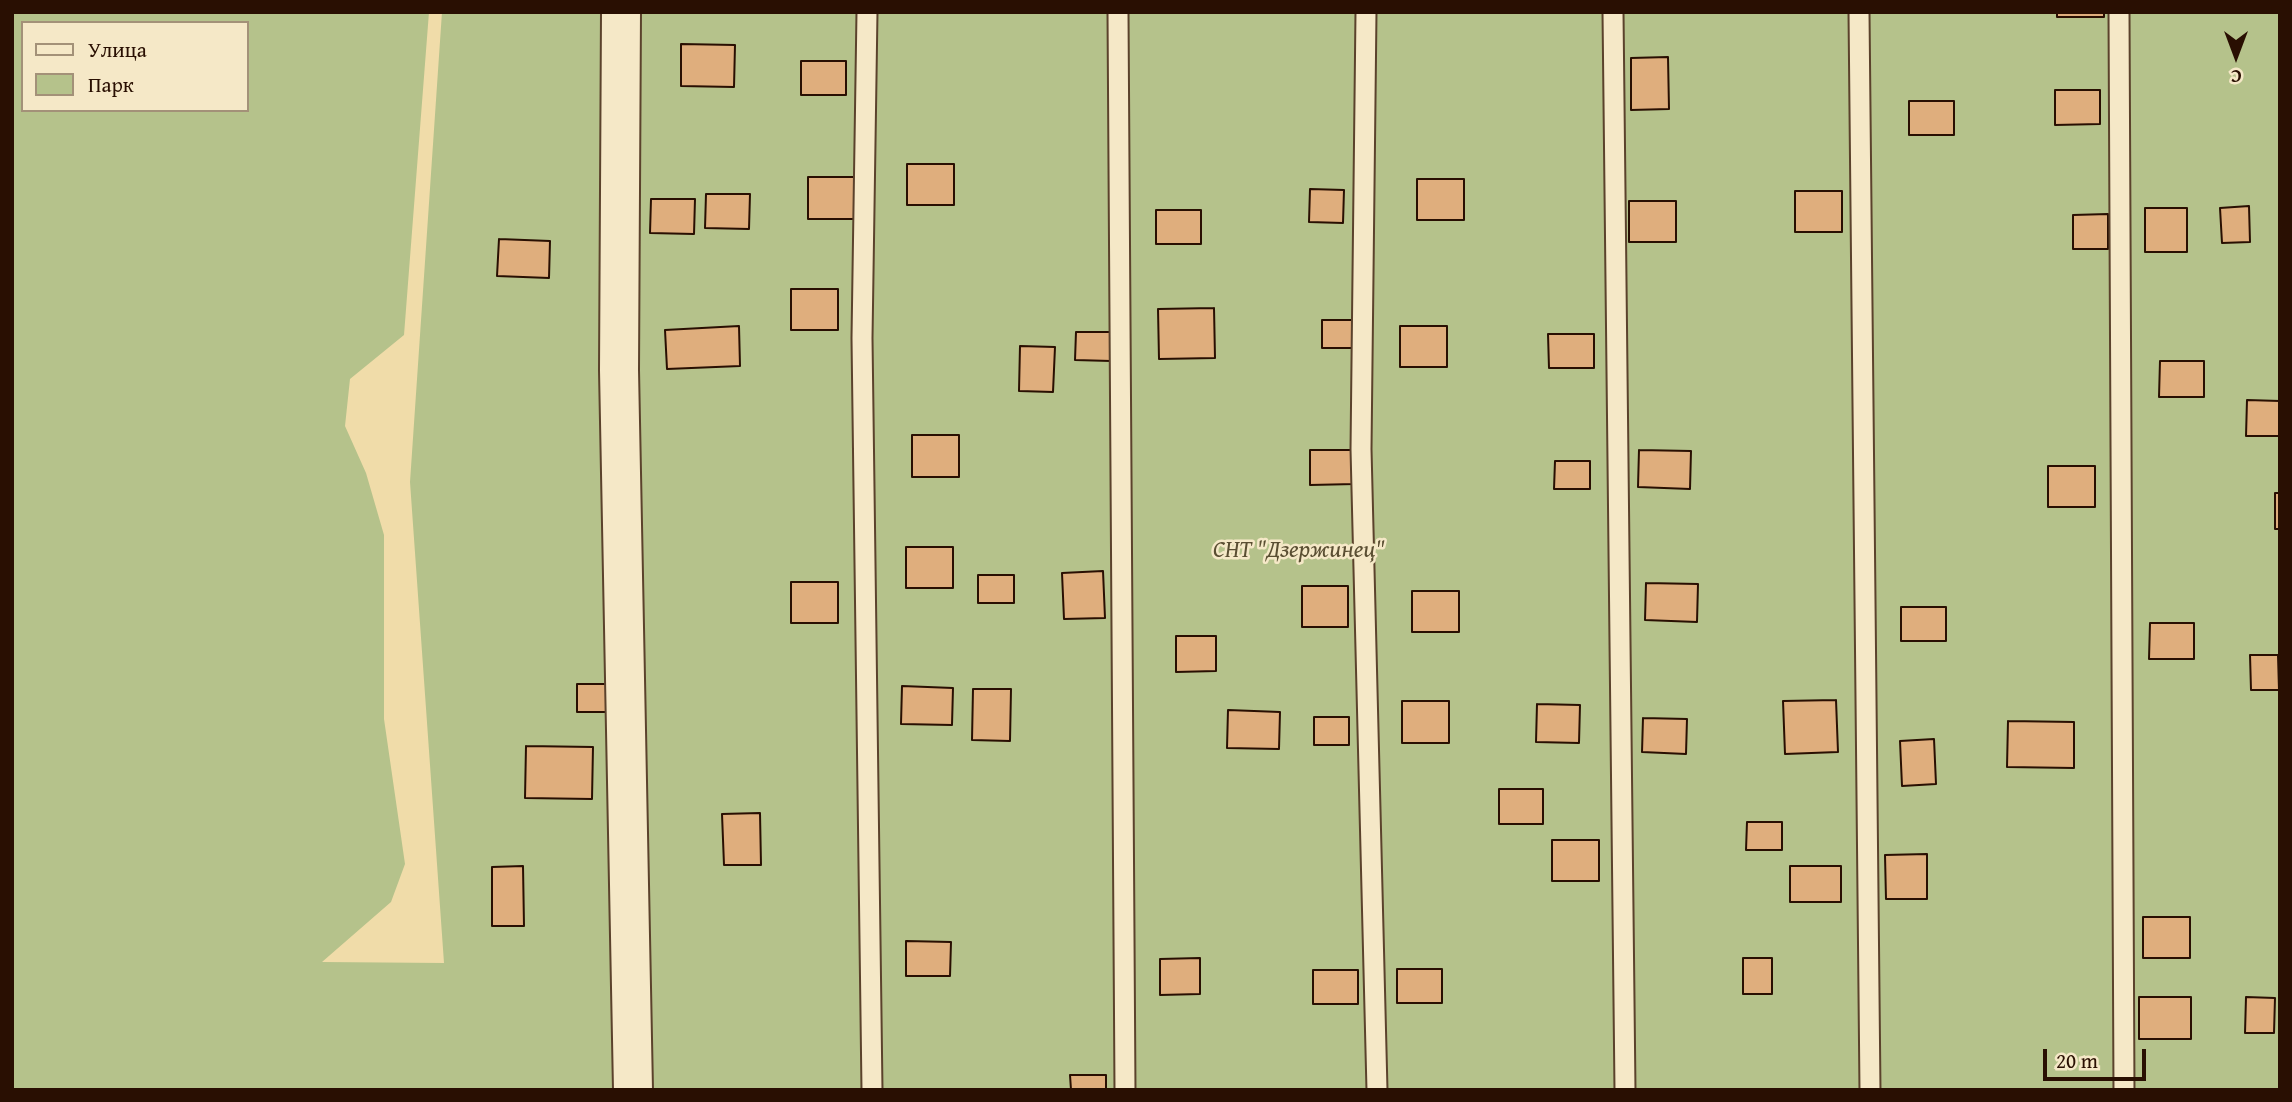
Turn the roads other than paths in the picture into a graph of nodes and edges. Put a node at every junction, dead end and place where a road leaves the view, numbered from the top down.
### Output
1 (621, 12) edge
2 (867, 12) edge
3 (1118, 12) edge
4 (1366, 12) edge
5 (1613, 12) edge
6 (1859, 12) edge
7 (2119, 12) edge
8 (633, 1090) edge
9 (872, 1090) edge
10 (1125, 1090) edge
11 (1377, 1090) edge
12 (1625, 1090) edge
13 (1870, 1090) edge
14 (2124, 1090) edge

1 - 8 street
2 - 9 lane
3 - 10 lane
4 - 11 lane
5 - 12 lane
6 - 13 lane
7 - 14 lane

